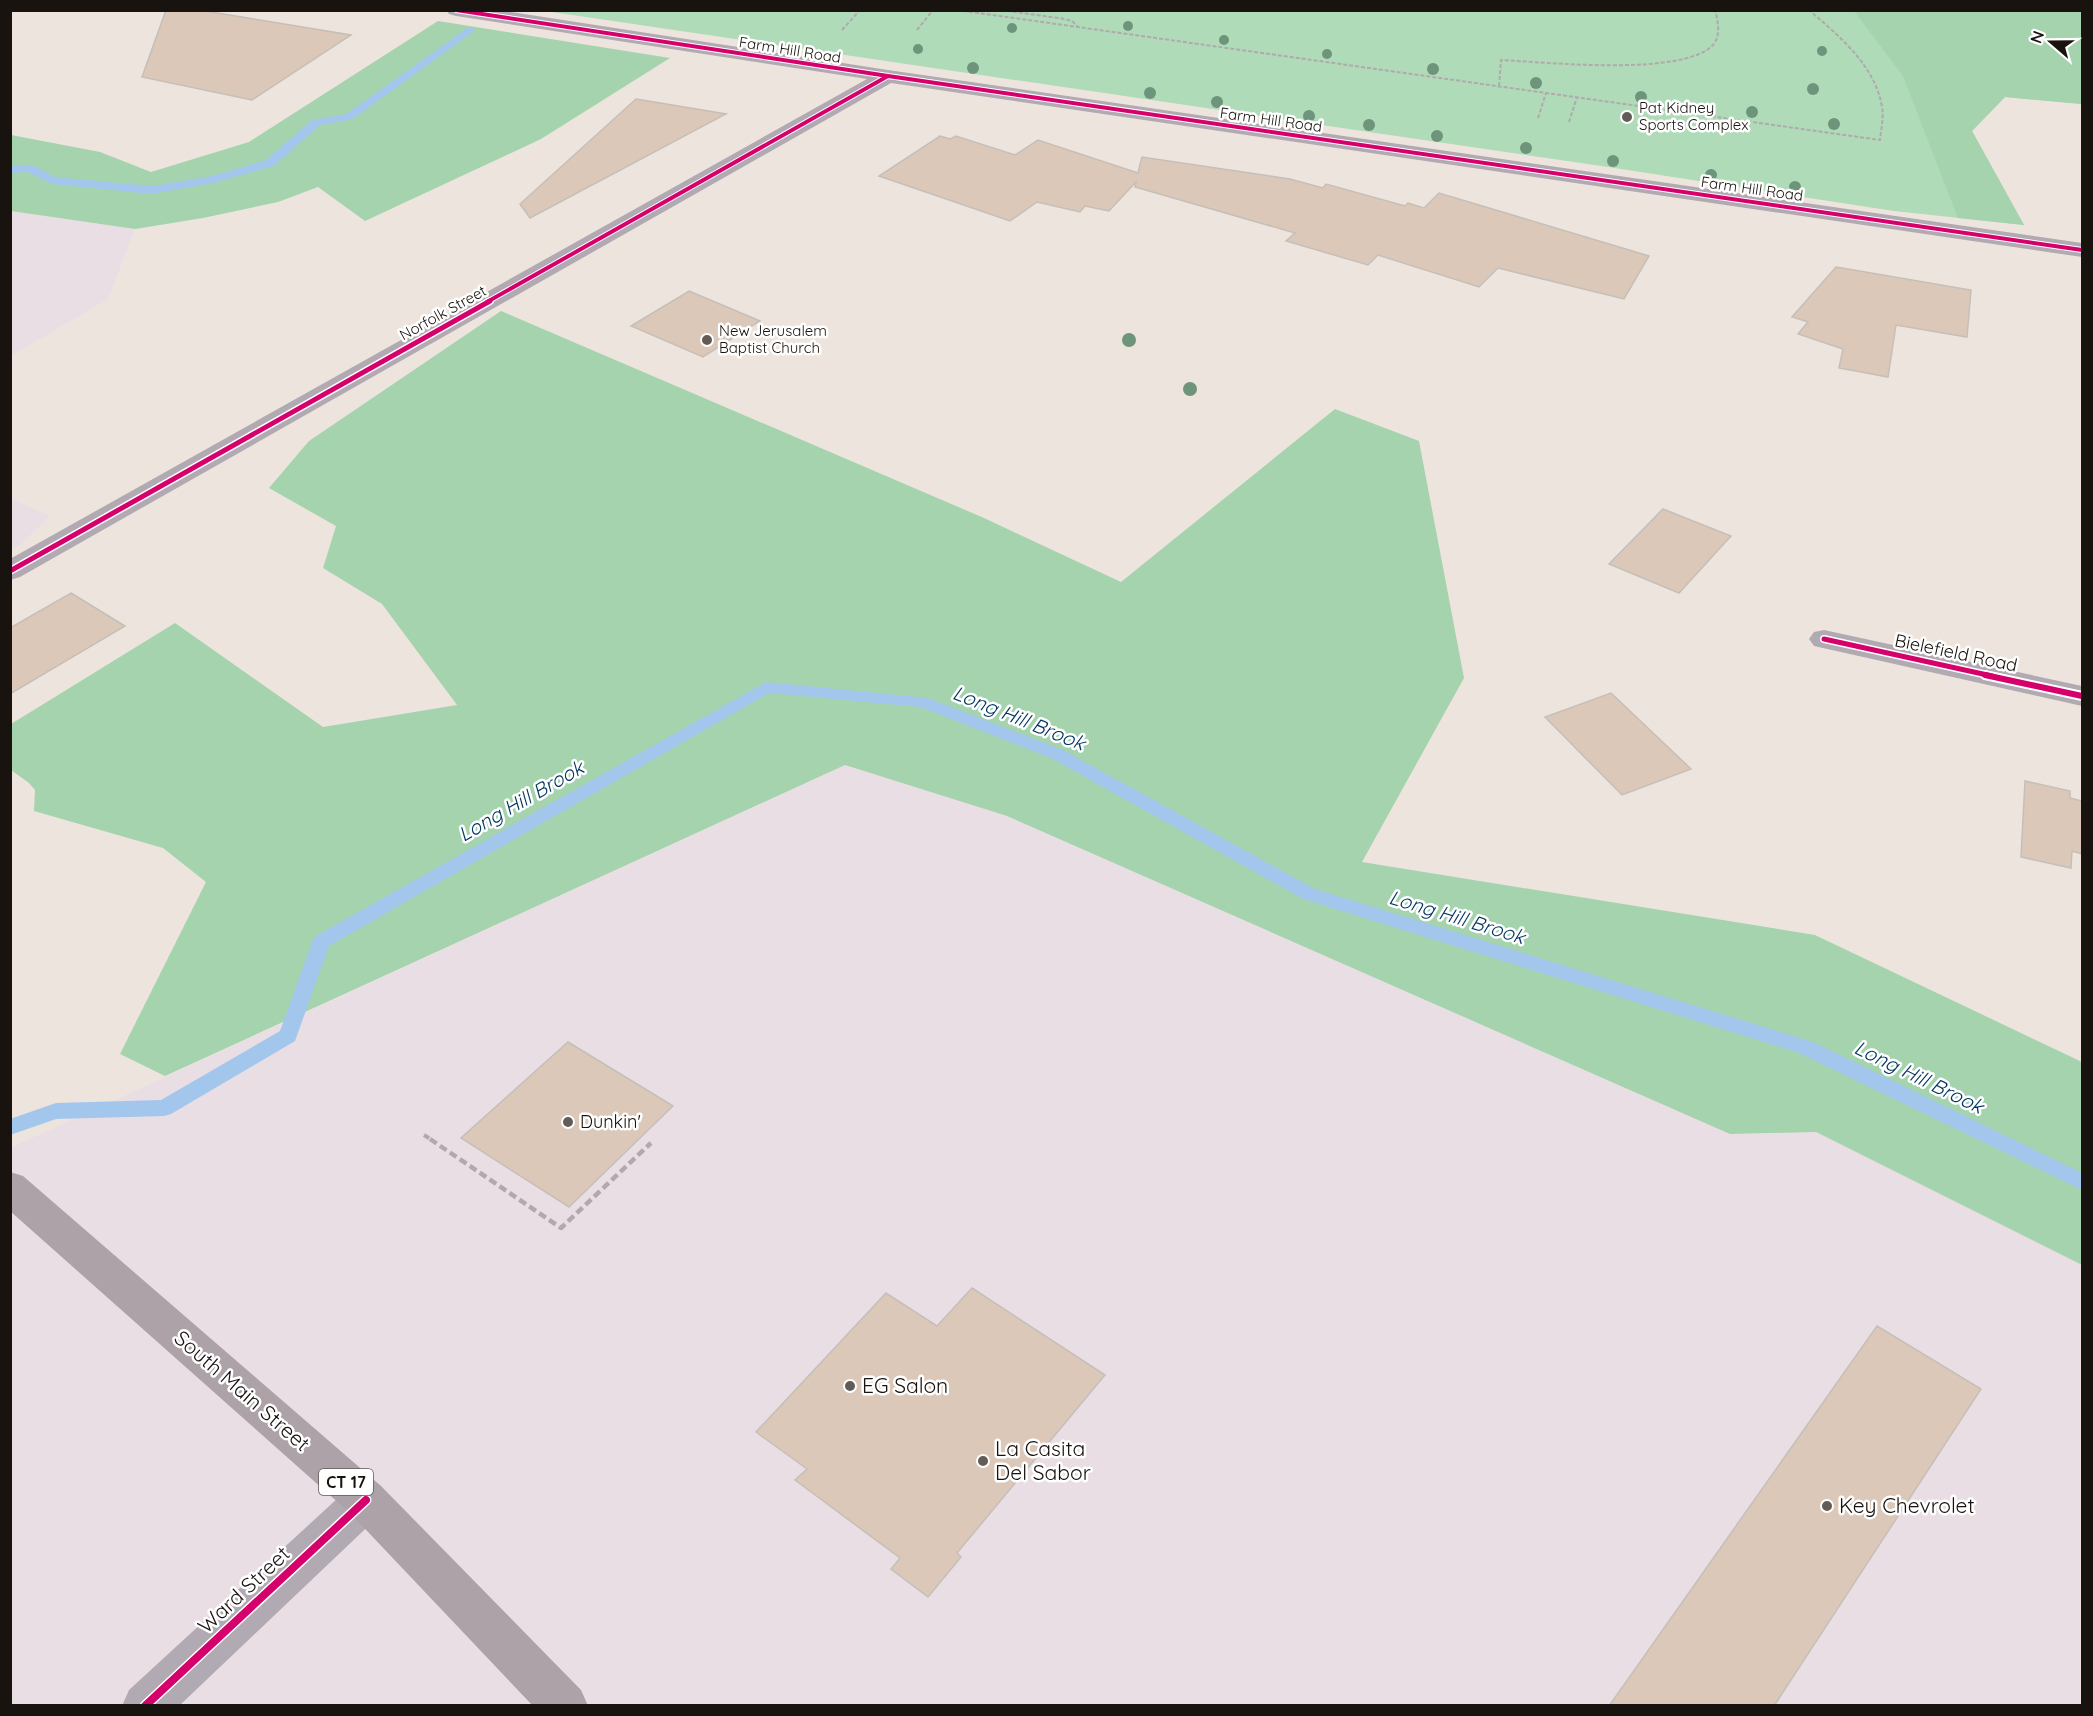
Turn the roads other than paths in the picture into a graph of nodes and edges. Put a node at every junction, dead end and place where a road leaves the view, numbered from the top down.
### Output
1 (456, 10) edge
2 (888, 76) junction
3 (2082, 250) edge
4 (10, 571) edge
5 (1824, 639) dead end
6 (2082, 696) edge
7 (10, 1187) edge
8 (366, 1500) junction
9 (145, 1706) edge
10 (565, 1706) edge

1 - 2 street, Farm Hill Road
2 - 3 street, Farm Hill Road
2 - 4 street, Norfolk Street
5 - 6 street, Bielefield Road
7 - 8 main road, South Main Street / CT 17
8 - 9 street, Ward Street
8 - 10 main road, South Main Street / CT 17

